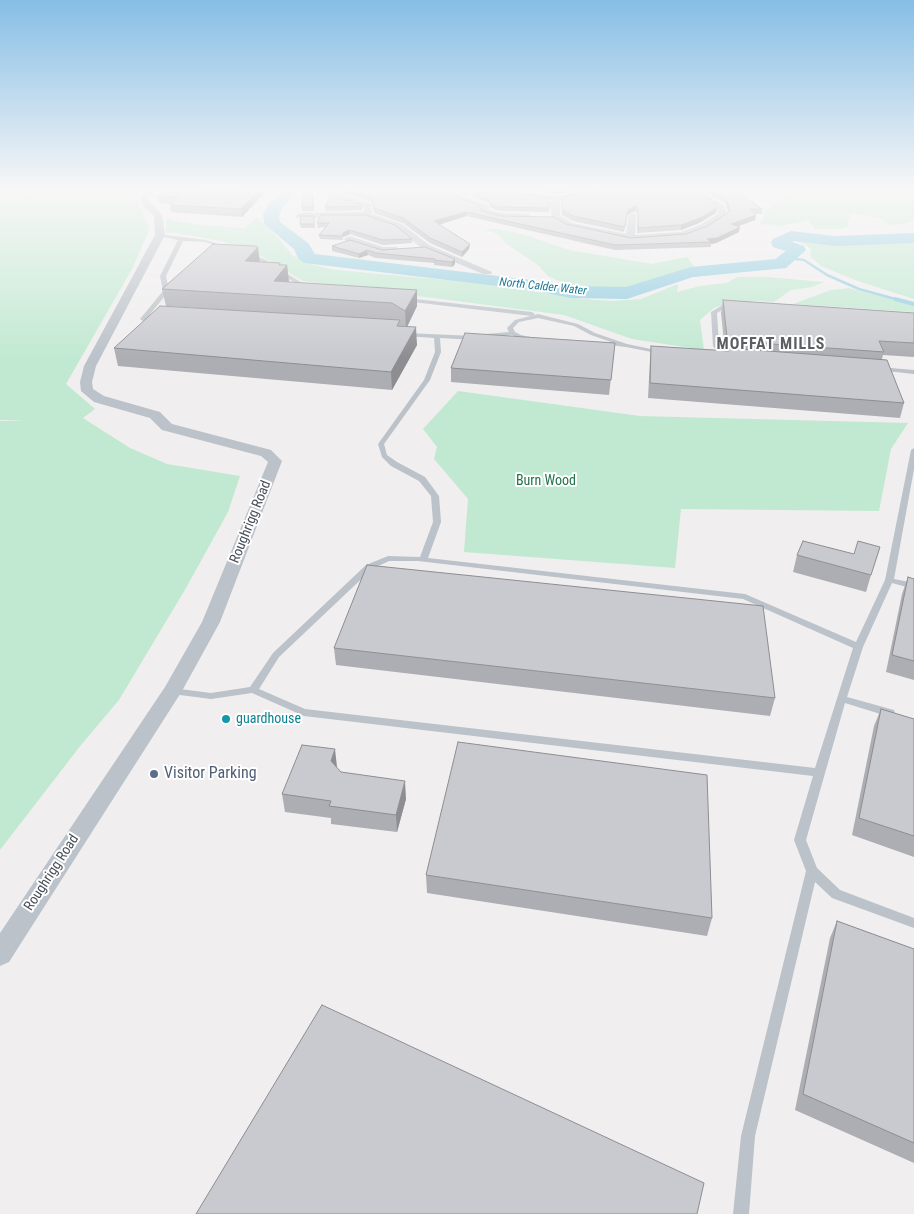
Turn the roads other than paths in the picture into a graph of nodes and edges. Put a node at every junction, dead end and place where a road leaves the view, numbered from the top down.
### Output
1 (155, 245) edge
2 (178, 245) edge
3 (217, 245) edge
4 (366, 245) edge
5 (423, 245) edge
6 (426, 247) junction
7 (219, 253) edge
8 (245, 254) edge
9 (487, 272) dead end
10 (173, 282) edge
11 (165, 287) junction
12 (311, 290) edge
13 (400, 300) edge
14 (153, 308) junction
15 (162, 308) edge
16 (737, 309) edge
17 (538, 316) junction
18 (163, 320) edge
19 (400, 332) edge
20 (512, 333) junction
21 (437, 337) junction
22 (539, 339) edge
23 (597, 343) edge
24 (626, 345) junction
25 (666, 353) edge
26 (716, 357) edge
27 (724, 358) junction
28 (734, 358) edge
29 (875, 368) edge
30 (914, 372) edge
31 (914, 450) edge
32 (910, 487) edge
33 (423, 559) junction
34 (889, 580) junction
35 (914, 586) edge
36 (858, 646) junction
37 (253, 690) junction
38 (172, 691) junction
39 (842, 699) junction
40 (896, 715) edge
41 (819, 774) junction
42 (812, 872) junction
43 (914, 923) edge
44 (0, 954) edge
45 (741, 1214) edge

1 - 38 street, Roughrigg Road
2 - 11 lane
3 - 7 lane
4 - 6 street
5 - 6 street
6 - 9 street
8 - 12 lane
10 - 11 lane
11 - 14 lane
13 - 17 lane
14 - 15 lane
14 - 18 lane
16 - 27 lane
17 - 20 lane
17 - 24 lane
19 - 21 lane
20 - 21 lane
20 - 22 lane
21 - 33 lane
23 - 24 lane
24 - 25 lane
26 - 27 lane
27 - 28 lane
29 - 30 lane
31 - 32 lane
32 - 34 lane
33 - 36 lane
33 - 37 lane
34 - 35 lane
34 - 36 lane
36 - 39 lane
37 - 38 lane
37 - 41 lane
38 - 44 street, Roughrigg Road
39 - 40 lane
39 - 41 lane
41 - 42 lane
42 - 43 lane
42 - 45 lane

